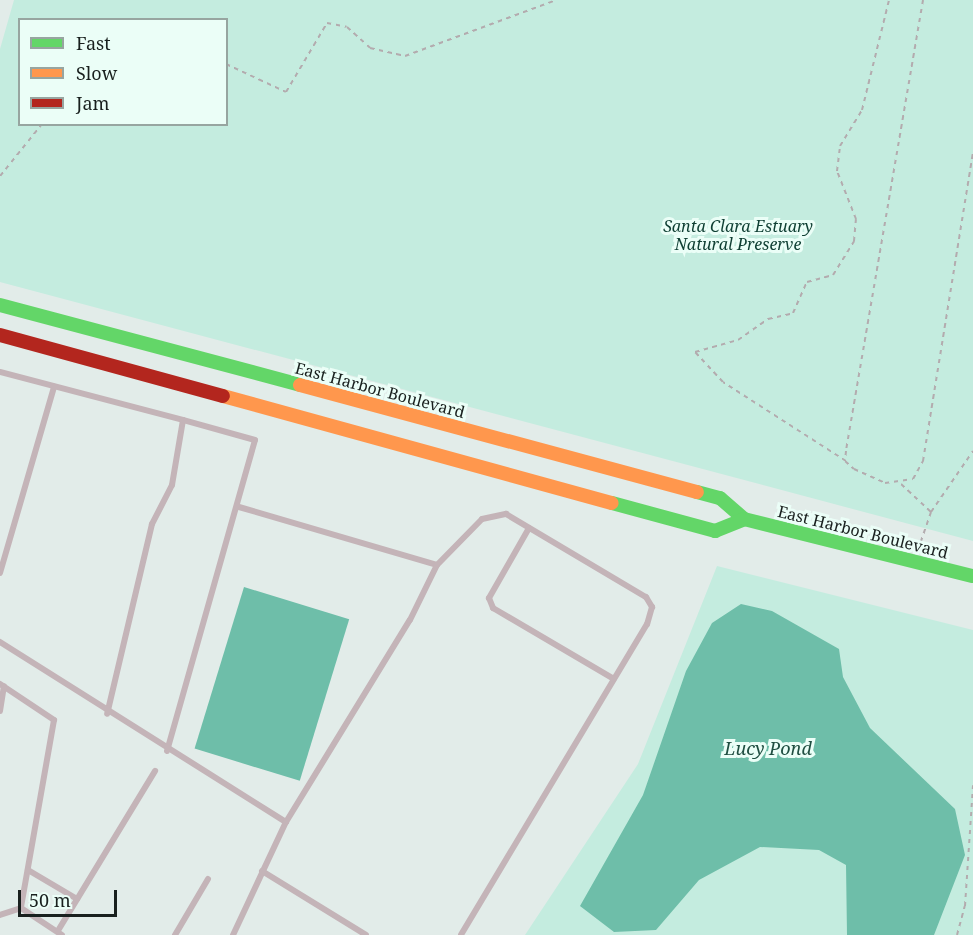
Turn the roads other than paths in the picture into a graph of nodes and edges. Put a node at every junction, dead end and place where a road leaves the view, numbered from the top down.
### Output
1 (0, 305) edge
2 (0, 335) edge
3 (0, 372) edge
4 (54, 387) junction
5 (183, 420) junction
6 (239, 507) junction
7 (744, 519) junction
8 (529, 528) junction
9 (437, 566) junction
10 (0, 573) edge
11 (973, 576) edge
12 (0, 642) edge
13 (614, 680) junction
14 (2, 685) edge
15 (0, 711) edge
16 (107, 714) junction
17 (167, 751) junction
18 (155, 771) dead end
19 (286, 822) junction
20 (28, 870) junction
21 (262, 871) junction
22 (208, 879) dead end
23 (77, 899) junction
24 (21, 908) junction
25 (0, 915) edge
26 (60, 932) edge
27 (175, 935) edge
28 (233, 935) edge
29 (366, 935) edge
30 (461, 935) edge

1 - 7 main road, East Harbor Boulevard
2 - 7 main road
3 - 4 lane
4 - 5 lane
4 - 10 lane
5 - 6 lane
5 - 16 lane
6 - 9 lane
6 - 17 lane
7 - 11 main road, East Harbor Boulevard
8 - 9 lane
8 - 13 lane
8 - 13 lane
9 - 19 lane
12 - 16 lane
13 - 30 lane
14 - 15 lane
14 - 20 lane
16 - 17 lane
17 - 19 lane
18 - 23 lane
19 - 21 lane
20 - 23 lane
20 - 24 lane
21 - 28 lane
21 - 29 lane
22 - 27 lane
23 - 26 lane
24 - 25 lane
24 - 26 lane

